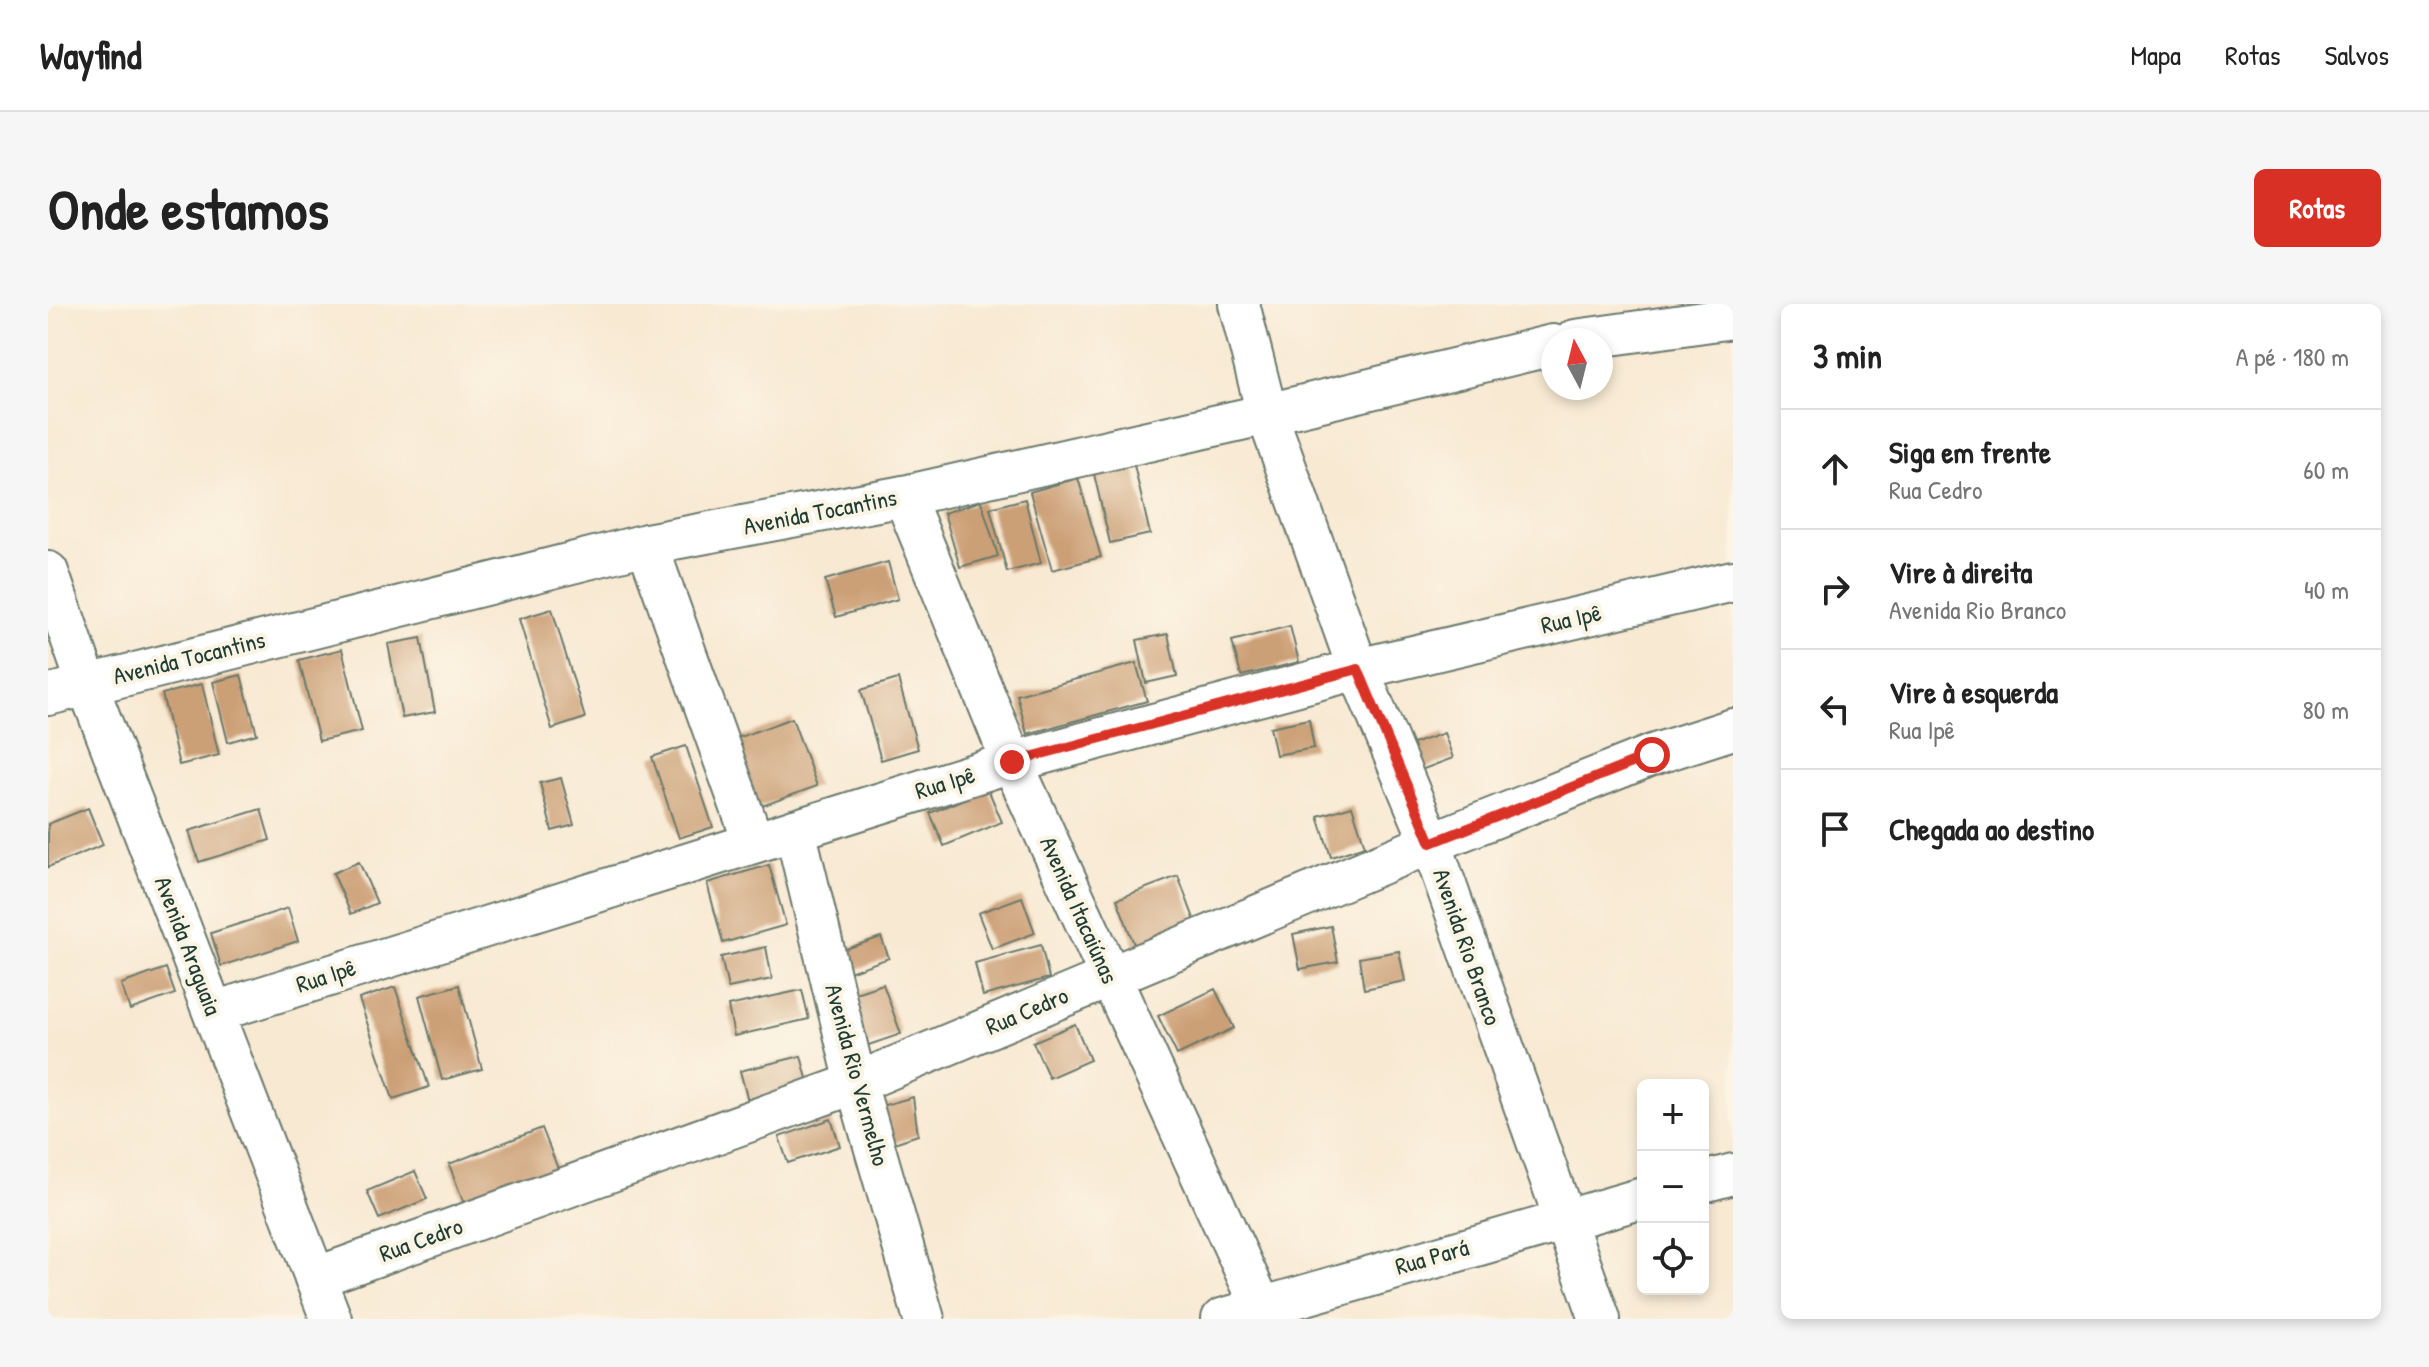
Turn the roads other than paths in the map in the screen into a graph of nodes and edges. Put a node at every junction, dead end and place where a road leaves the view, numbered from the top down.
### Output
1 (1239, 304) edge
2 (1733, 318) edge
3 (1613, 335) edge
4 (1541, 348) edge
5 (1267, 414) junction
6 (904, 496) junction
7 (647, 544) junction
8 (48, 572) edge
9 (1733, 581) edge
10 (1358, 669) junction
11 (87, 684) junction
12 (48, 695) edge
13 (1733, 729) edge
14 (1012, 762) junction
15 (795, 830) junction
16 (753, 841) junction
17 (1431, 843) junction
18 (1108, 976) junction
19 (214, 1012) junction
20 (856, 1083) junction
21 (1733, 1174) edge
22 (1709, 1180) edge
23 (1637, 1200) edge
24 (1563, 1219) junction
25 (315, 1278) junction
26 (1264, 1313) edge
27 (331, 1319) edge
28 (924, 1319) edge
29 (1222, 1319) edge
30 (1600, 1319) edge

1 - 5 street, Avenida Rio Branco
2 - 3 street
4 - 5 street, Avenida Tocantins
5 - 6 street, Avenida Tocantins
5 - 10 street, Avenida Rio Branco
6 - 7 street, Avenida Tocantins
6 - 14 street, Avenida Itacaiúnas
7 - 11 street, Avenida Tocantins
7 - 16 street
8 - 11 street, Avenida Araguaia
9 - 10 street, Rua Ipê
10 - 14 street, Rua Ipê
10 - 17 street, Avenida Rio Branco
11 - 12 street, Avenida Tocantins
11 - 19 street, Avenida Araguaia
13 - 17 street, Rua Cedro
14 - 15 street, Rua Ipê
14 - 18 street, Avenida Itacaiúnas
15 - 16 street, Rua Ipê
15 - 20 street, Avenida Rio Vermelho
16 - 19 street, Rua Ipê
17 - 18 street, Rua Cedro
17 - 24 street, Avenida Rio Branco
18 - 20 street, Rua Cedro
18 - 26 street, Avenida Itacaiúnas
19 - 25 street, Avenida Araguaia
20 - 25 street, Rua Cedro
20 - 28 street, Avenida Rio Vermelho
21 - 22 street
23 - 24 street, Rua Pará
24 - 26 street, Rua Pará
24 - 30 street, Avenida Rio Branco
25 - 27 street, Avenida Araguaia
26 - 29 street, Rua Pará

